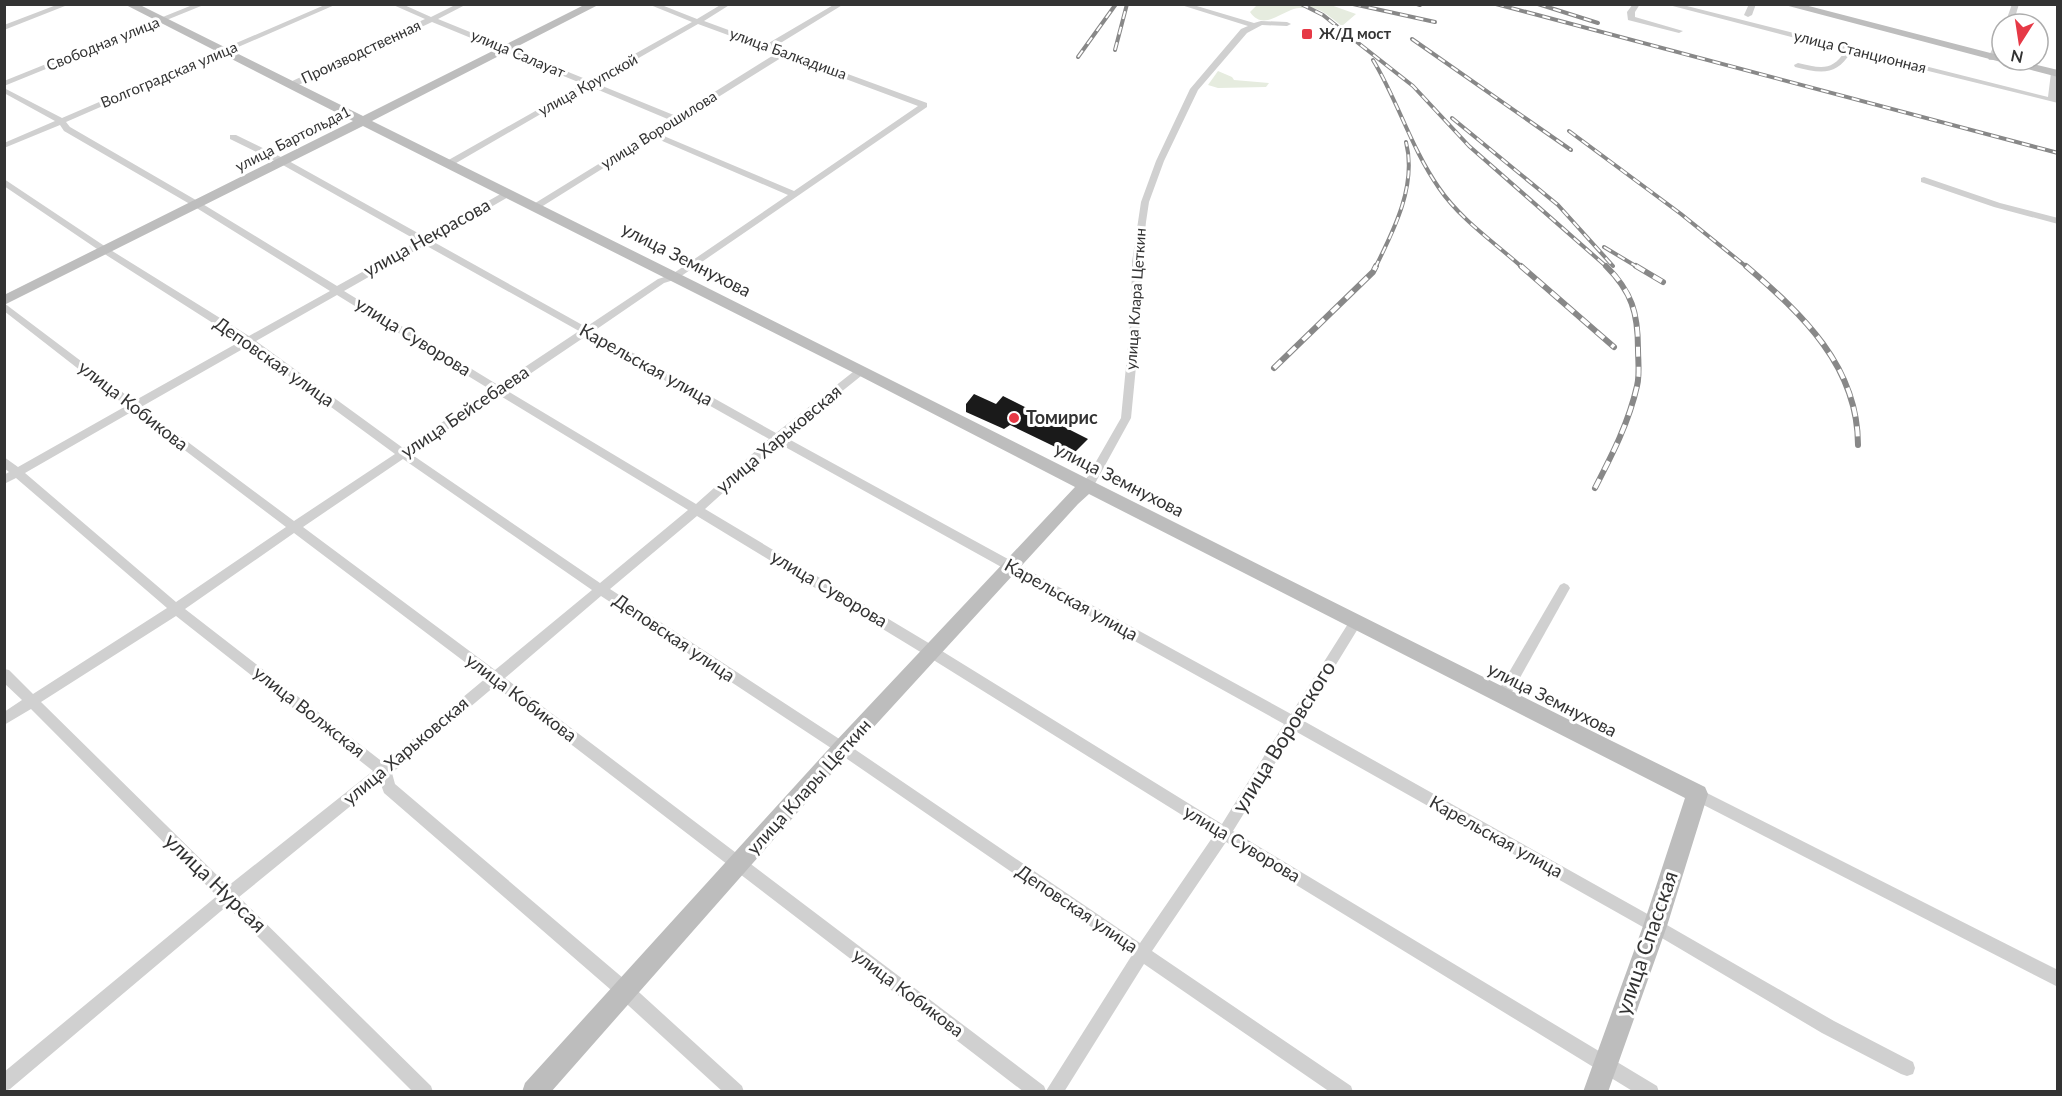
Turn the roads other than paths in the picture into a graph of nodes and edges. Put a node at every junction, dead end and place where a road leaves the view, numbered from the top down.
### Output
1 (67, 4) edge
2 (129, 4) edge
3 (203, 4) edge
4 (334, 4) edge
5 (394, 4) edge
6 (464, 4) edge
7 (595, 4) edge
8 (651, 4) edge
9 (728, 4) edge
10 (842, 4) edge
11 (1181, 4) edge
12 (1637, 4) edge
13 (1668, 4) edge
14 (1753, 4) edge
15 (1786, 4) edge
16 (1748, 15) dead end
17 (432, 19) junction
18 (160, 21) junction
19 (700, 22) junction
20 (1287, 24) dead end
21 (1252, 26) junction
22 (4, 28) edge
23 (1679, 31) dead end
24 (768, 47) junction
25 (507, 48) junction
26 (1849, 50) junction
27 (224, 51) junction
28 (783, 53) junction
29 (1990, 57) edge
30 (1798, 64) dead end
31 (2056, 74) edge
32 (4, 84) edge
33 (589, 84) junction
34 (291, 85) junction
35 (4, 90) edge
36 (2055, 101) edge
37 (924, 105) joint
38 (676, 119) junction
39 (61, 121) junction
40 (363, 121) junction
41 (652, 134) junction
42 (233, 137) dead end
43 (4, 146) edge
44 (284, 162) junction
45 (448, 164) junction
46 (1924, 180) dead end
47 (4, 182) edge
48 (507, 194) junction
49 (794, 194) junction
50 (198, 205) junction
51 (535, 207) junction
52 (2058, 221) edge
53 (424, 240) junction
54 (106, 251) junction
55 (674, 277) junction
56 (335, 290) junction
57 (4, 303) edge
58 (585, 330) junction
59 (248, 340) junction
60 (862, 370) junction
61 (499, 390) junction
62 (132, 405) junction
63 (777, 438) junction
64 (403, 454) junction
65 (4, 462) edge
66 (11, 476) edge
67 (1088, 486) junction
68 (697, 509) junction
69 (294, 527) junction
70 (1012, 567) junction
71 (1564, 588) dead end
72 (600, 589) junction
73 (176, 609) junction
74 (1355, 623) junction
75 (932, 652) junction
76 (4, 675) edge
77 (494, 677) junction
78 (1502, 697) junction
79 (32, 701) junction
80 (4, 719) edge
81 (1294, 723) junction
82 (842, 748) junction
83 (384, 771) junction
84 (1697, 794) junction
85 (1224, 833) junction
86 (739, 864) junction
87 (229, 895) junction
88 (1655, 926) junction
89 (1142, 953) junction
90 (2058, 979) edge
91 (624, 990) junction
92 (1605, 1064) junction
93 (1908, 1068) dead end
94 (4, 1083) edge
95 (425, 1092) edge
96 (534, 1092) edge
97 (736, 1092) edge
98 (1038, 1092) edge
99 (1054, 1092) edge
100 (1345, 1092) edge
101 (1595, 1092) edge
102 (1651, 1092) edge

1 - 22 street
2 - 18 street, улица Земнухова
3 - 18 street, Свободная улица
4 - 27 street, Волгоградская улица
5 - 17 street, улица Салауат
6 - 17 street, Производственная
7 - 25 street, улица Бартольда1
8 - 19 street, улица Балкадиша
9 - 19 street, улица Крупской
10 - 24 street
11 - 21 street
12 - 23 street
13 - 26 street, улица Станционная
14 - 16 street
15 - 29 street
17 - 25 street, улица Салауат
17 - 34 street, Производственная
18 - 27 street, улица Земнухова
18 - 32 street, Свободная улица
19 - 24 street, улица Балкадиша
19 - 33 street, улица Крупской
20 - 21 street
21 - 67 street, улица Клара Цеткин
24 - 28 street, улица Балкадиша
25 - 33 street, улица Салауат
25 - 40 street, улица Бартольда1
26 - 30 street
26 - 36 street, улица Станционная
27 - 34 street, улица Земнухова
27 - 39 street, Волгоградская улица
28 - 37 street, улица Балкадиша
28 - 38 street, улица Ворошилова
31 - 36 street
33 - 38 street, улица Салауат
33 - 45 street, улица Крупской
34 - 40 street, улица Земнухова
35 - 39 street, улица Суворова
37 - 49 street, улица Бейсебаева
38 - 41 street, улица Ворошилова
39 - 43 street, Волгоградская улица
39 - 50 street, улица Суворова
40 - 44 street, улица Бартольда1
40 - 45 street, улица Земнухова
41 - 49 street
41 - 51 street, улица Ворошилова
42 - 44 street, Карельская улица
44 - 50 street, улица Бартольда1
44 - 53 street, Карельская улица
45 - 48 street, улица Земнухова
46 - 52 street
47 - 54 street, Деповская улица
48 - 51 street, улица Земнухова
48 - 53 street, улица Некрасова
49 - 55 street, улица Бейсебаева
50 - 54 street, улица Бартольда1
50 - 56 street, улица Суворова
51 - 55 street, улица Земнухова
53 - 56 street, улица Некрасова
53 - 58 street, Карельская улица
54 - 57 street, улица Бартольда1
54 - 59 street, Деповская улица
55 - 58 street, улица Бейсебаева
55 - 60 street, улица Земнухова
56 - 59 street, улица Некрасова
56 - 61 street, улица Суворова
57 - 62 street, улица Кобикова
58 - 61 street, улица Бейсебаева
58 - 63 street, Карельская улица
59 - 62 street, улица Некрасова
59 - 64 street, Деповская улица
60 - 63 street, улица Харьковская
60 - 67 street, улица Земнухова
61 - 64 street, улица Бейсебаева
61 - 68 street, улица Суворова
62 - 66 street, улица Некрасова
62 - 69 street, улица Кобикова
63 - 68 street, улица Харьковская
63 - 70 street, Карельская улица
64 - 69 street, улица Бейсебаева
64 - 72 street, Деповская улица
65 - 66 street, улица Волжская
66 - 73 street, улица Волжская
67 - 70 street, улица Клары Цеткин
67 - 74 street, улица Земнухова
68 - 72 street, улица Харьковская
68 - 75 street, улица Суворова
69 - 73 street, улица Бейсебаева
69 - 77 street, улица Кобикова
70 - 75 street, улица Клары Цеткин
70 - 81 street, Карельская улица
71 - 78 street
72 - 77 street, улица Харьковская
72 - 82 street, Деповская улица
73 - 79 street, улица Бейсебаева
73 - 83 street, улица Волжская
74 - 78 street, улица Земнухова
74 - 81 street, улица Воровского
75 - 82 street, улица Клары Цеткин
75 - 85 street, улица Суворова
76 - 79 street, улица Нурсая
77 - 83 street, улица Харьковская
77 - 86 street, улица Кобикова
78 - 84 street, улица Земнухова
79 - 80 street, улица Бейсебаева
79 - 87 street, улица Нурсая
81 - 85 street, улица Воровского
81 - 88 street, Карельская улица
82 - 86 street, улица Клары Цеткин
82 - 89 street, Деповская улица
83 - 87 street, улица Харьковская
83 - 91 street, улица Волжская
84 - 88 street, улица Спасская
84 - 90 street, улица Земнухова
85 - 89 street, улица Воровского
85 - 92 street, улица Суворова
86 - 91 street, улица Клары Цеткин
86 - 98 street, улица Кобикова
87 - 94 street, улица Харьковская
87 - 95 street, улица Нурсая
88 - 92 street, улица Спасская
88 - 93 street, Карельская улица
89 - 99 street, улица Воровского
89 - 100 street, Деповская улица
91 - 96 street, улица Клары Цеткин
91 - 97 street, улица Волжская
92 - 101 street, улица Спасская
92 - 102 street, улица Суворова

